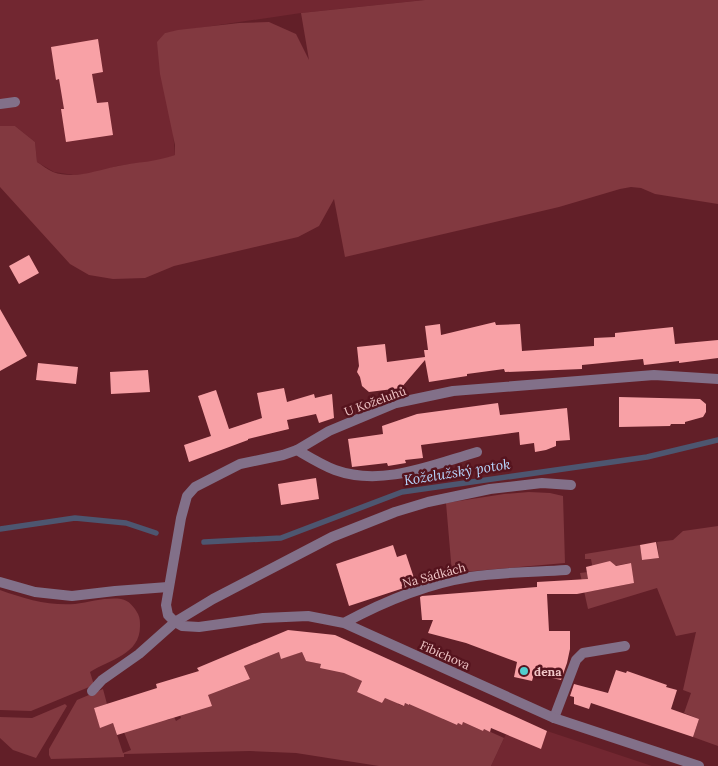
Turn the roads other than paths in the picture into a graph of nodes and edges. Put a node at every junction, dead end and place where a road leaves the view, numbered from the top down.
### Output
1 (15, 102) dead end
2 (0, 104) edge
3 (718, 379) edge
4 (297, 450) junction
5 (477, 452) dead end
6 (571, 486) dead end
7 (566, 570) dead end
8 (0, 582) edge
9 (168, 587) junction
10 (175, 622) junction
11 (344, 623) junction
12 (625, 646) dead end
13 (92, 691) dead end
14 (554, 718) junction
15 (678, 763) edge
16 (698, 766) edge

1 - 2 street
3 - 4 street, U Koželuhů
4 - 5 street
4 - 9 street, U Koželuhů
6 - 10 street
7 - 11 street, Na Sádkách
8 - 9 street
9 - 10 street, U Koželuhů
10 - 11 street, Fibichova
10 - 13 street
11 - 14 street, Fibichova
12 - 14 street
14 - 15 street, Fibichova
15 - 16 street, Fibichova

